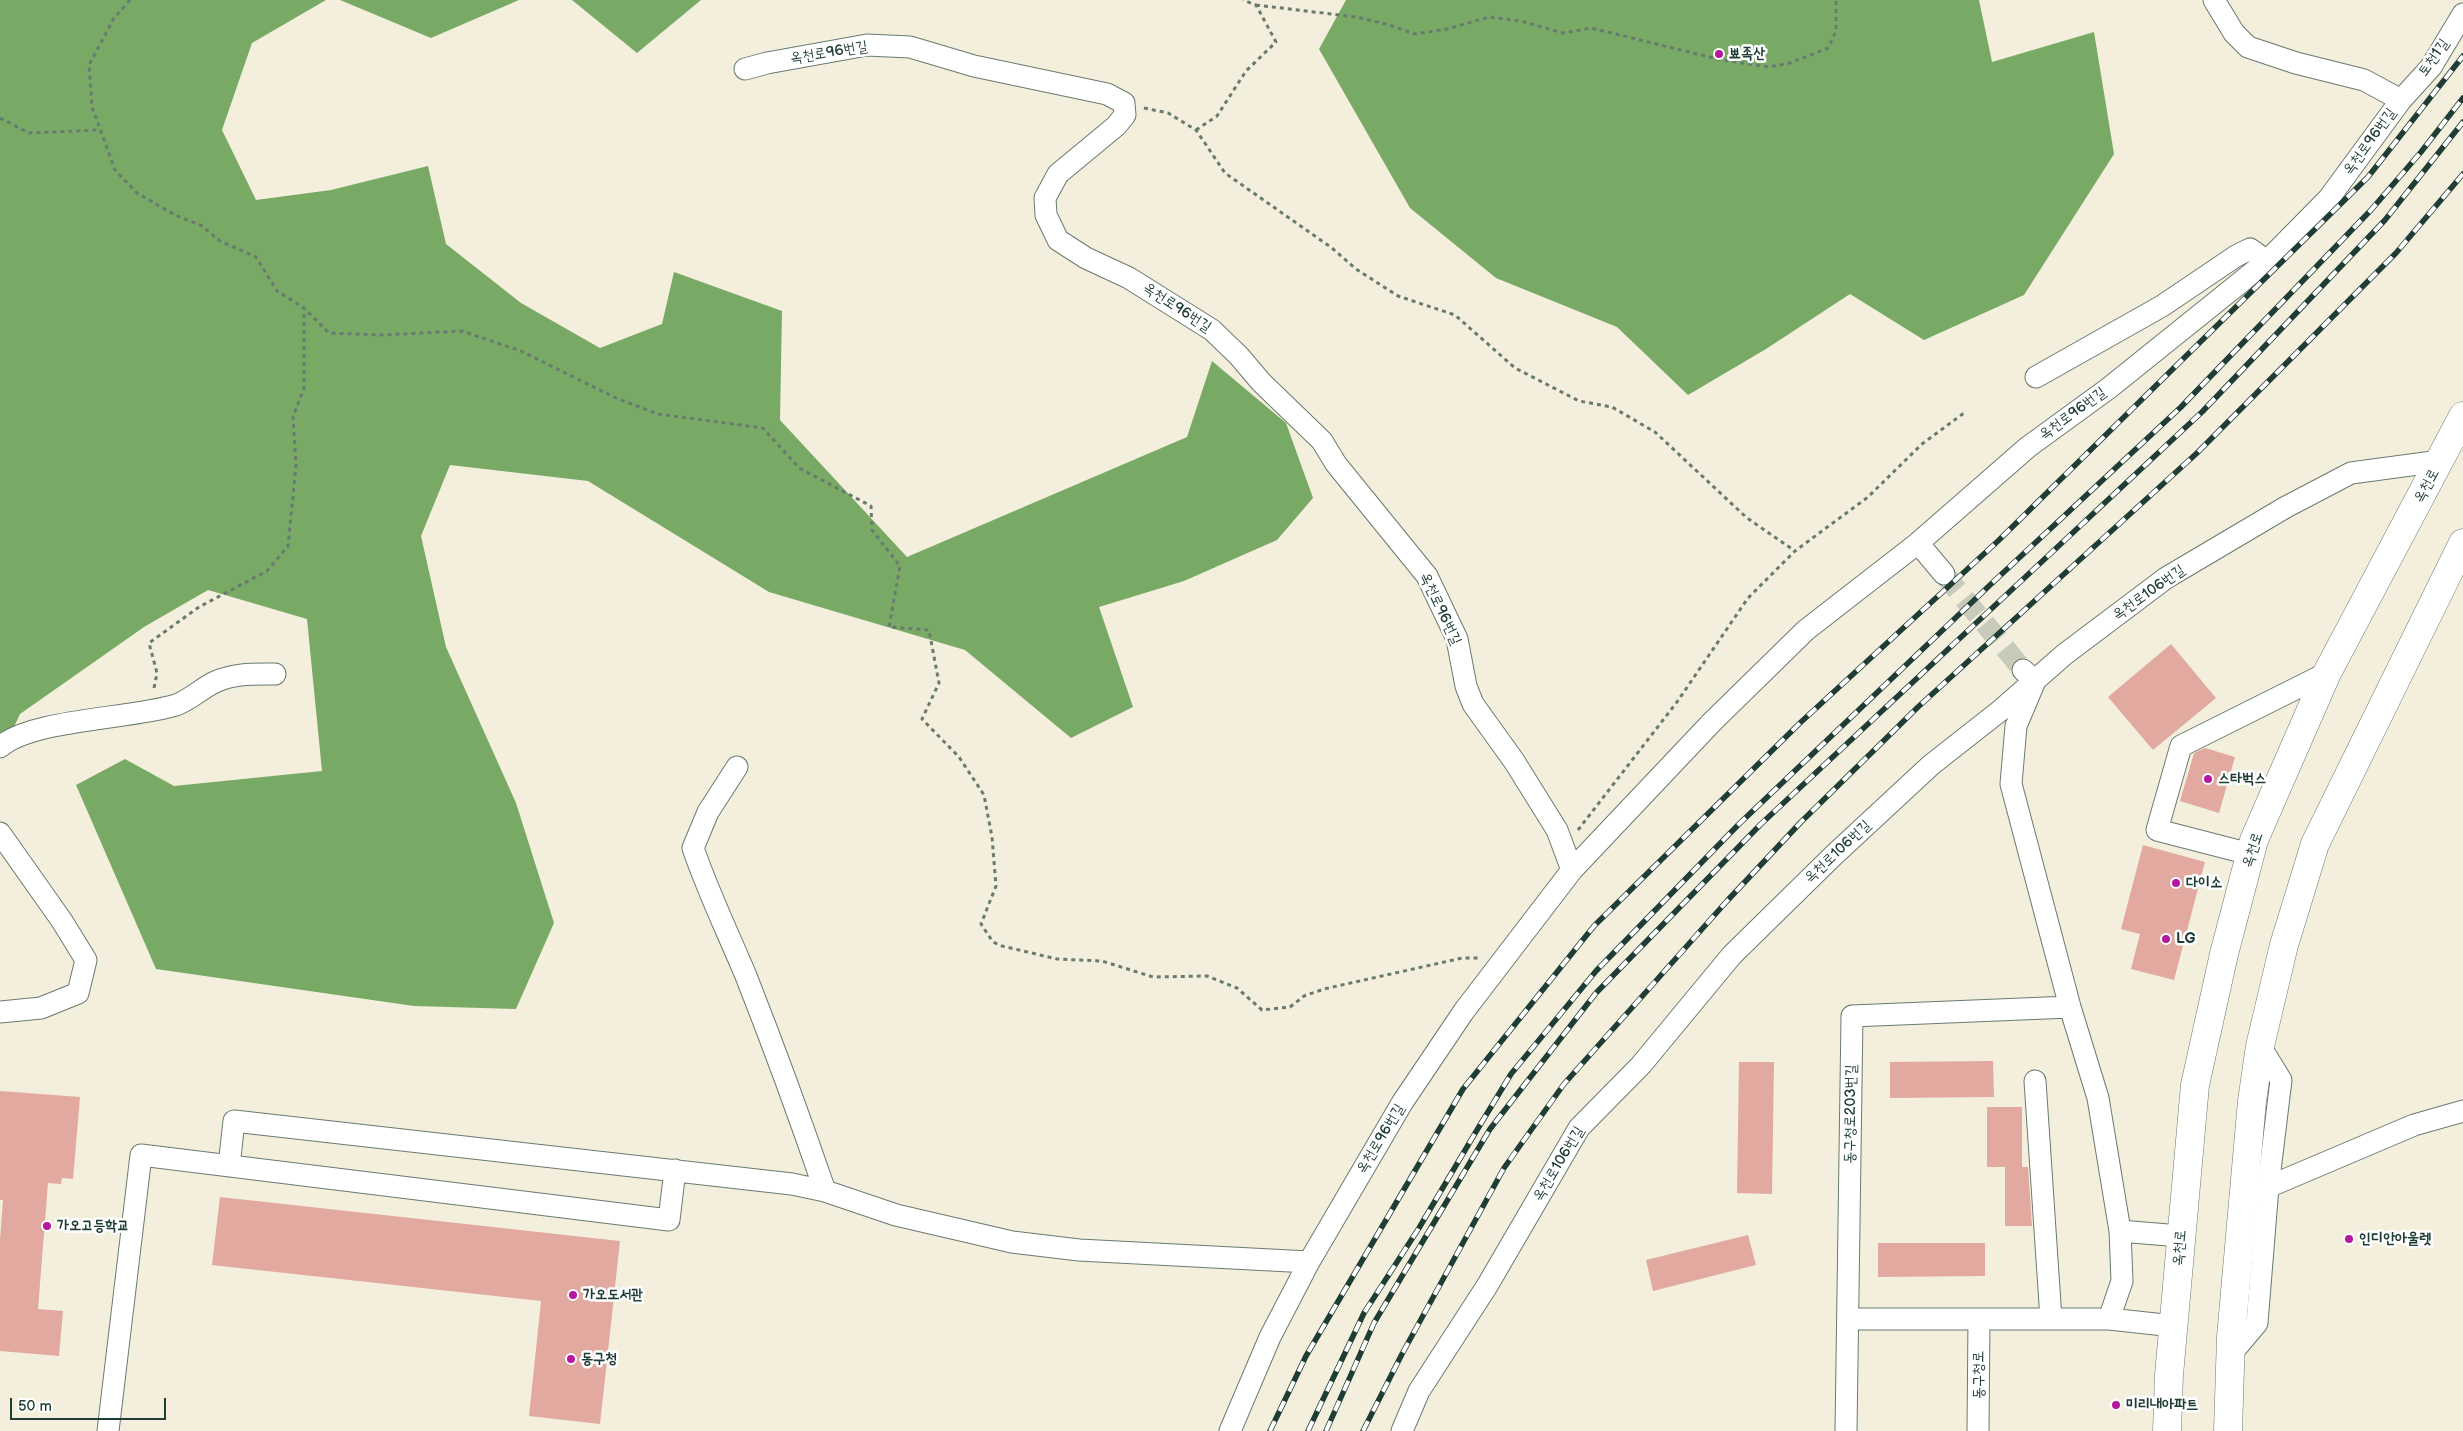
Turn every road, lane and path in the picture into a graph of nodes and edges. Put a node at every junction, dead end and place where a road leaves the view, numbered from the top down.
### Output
1 (130, 0) edge
2 (1243, 0) edge
3 (1836, 0) edge
4 (2214, 0) edge
5 (1256, 5) junction
6 (2463, 14) edge
7 (744, 70) dead end
8 (2401, 100) junction
9 (1124, 103) junction
10 (0, 118) edge
11 (99, 130) junction
12 (1196, 130) junction
13 (2267, 261) junction
14 (304, 308) junction
15 (2036, 377) dead end
16 (1964, 412) dead end
17 (2463, 416) edge
18 (2440, 462) junction
19 (1918, 542) junction
20 (2463, 542) edge
21 (1795, 551) junction
22 (1944, 574) tunnel mouth
23 (2327, 673) junction
24 (275, 674) dead end
25 (2029, 676) junction
26 (149, 712) junction
27 (0, 747) edge
28 (737, 767) dead end
29 (0, 833) edge
30 (2250, 854) junction
31 (1575, 868) junction
32 (1505, 958) junction
33 (2070, 1007) junction
34 (0, 1012) edge
35 (2260, 1046) junction
36 (2035, 1081) dead end
37 (2463, 1111) edge
38 (229, 1166) junction
39 (676, 1170) junction
40 (2268, 1187) junction
41 (825, 1191) junction
42 (2120, 1231) junction
43 (2180, 1236) junction
44 (1309, 1262) junction
45 (1848, 1319) junction
46 (1979, 1319) junction
47 (2051, 1319) junction
48 (2109, 1319) junction
49 (2174, 1326) junction
50 (2231, 1354) junction
51 (108, 1431) edge
52 (1230, 1431) edge
53 (1402, 1431) edge
54 (1846, 1431) edge
55 (1978, 1431) edge
56 (2167, 1431) edge
57 (2228, 1431) edge

1 - 11 path
2 - 5 path
3 - 5 path
4 - 8 street, 옥천로96번길
5 - 12 path
6 - 8 street, 토천1길
7 - 9 street, 옥천로96번길
8 - 13 street, 옥천로96번길
9 - 12 path
9 - 31 street, 옥천로96번길
10 - 11 path
11 - 14 path
12 - 21 path
13 - 15 street
13 - 19 street, 옥천로96번길
14 - 26 path
14 - 32 path
16 - 21 path
17 - 18 main road, 옥천로
18 - 23 main road, 옥천로
18 - 25 street, 옥천로106번길
19 - 22 street
19 - 31 street, 옥천로96번길
20 - 35 main road
21 - 31 path
23 - 30 main road, 옥천로
23 - 30 street
24 - 26 street
25 - 33 street
25 - 53 street, 옥천로106번길
26 - 27 street
28 - 41 street
29 - 34 street
30 - 43 main road, 옥천로
31 - 32 street, 옥천로96번길
32 - 44 street, 옥천로96번길
33 - 42 street
33 - 45 street, 동구청로203번길
35 - 40 street
35 - 50 main road
36 - 47 street
37 - 40 street
38 - 39 street
38 - 39 street
38 - 51 street
39 - 41 street
40 - 50 street
41 - 44 street
42 - 43 street
42 - 48 street
43 - 49 main road, 옥천로
44 - 52 street, 옥천로96번길
45 - 46 street
45 - 54 street, 동구청로203번길
46 - 47 street
46 - 55 street, 동구청로
47 - 48 street
48 - 49 street
49 - 56 main road, 옥천로
50 - 57 main road

